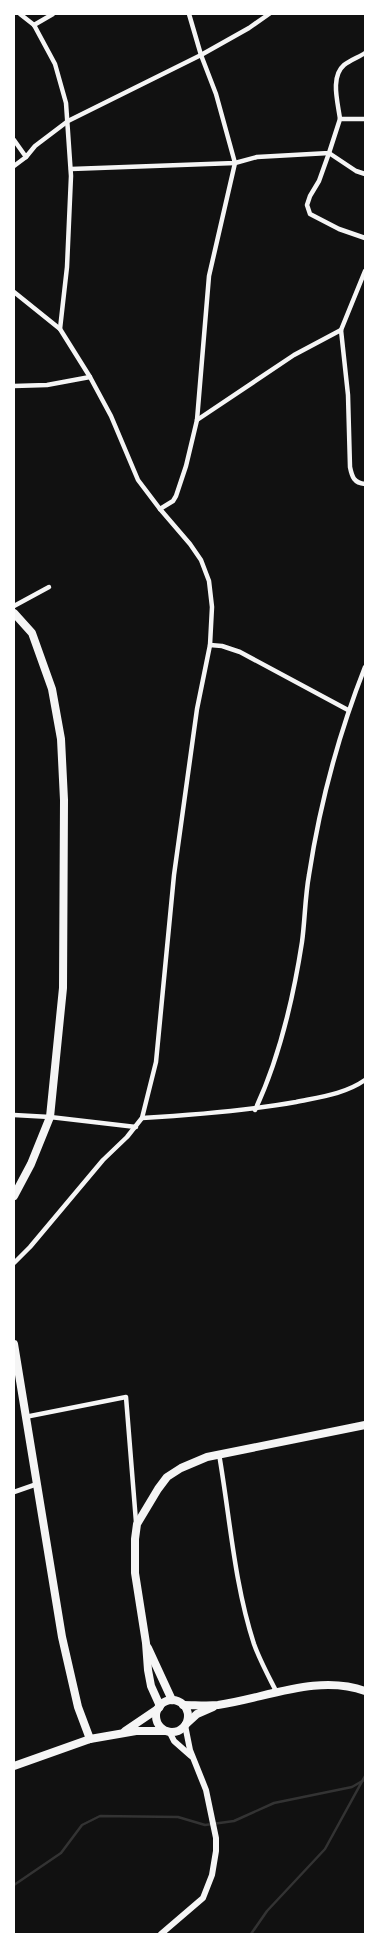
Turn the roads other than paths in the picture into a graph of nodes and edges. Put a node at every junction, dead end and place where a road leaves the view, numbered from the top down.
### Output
1 (20, 14) edge
2 (53, 14) edge
3 (189, 14) edge
4 (269, 14) edge
5 (34, 25) junction
6 (365, 53) edge
7 (201, 55) junction
8 (340, 118) junction
9 (365, 119) edge
10 (68, 121) junction
11 (14, 140) edge
12 (330, 153) junction
13 (26, 157) junction
14 (235, 163) junction
15 (14, 166) edge
16 (71, 169) junction
17 (365, 174) edge
18 (365, 238) edge
19 (365, 271) edge
20 (14, 292) edge
21 (60, 328) junction
22 (341, 330) junction
23 (90, 376) junction
24 (14, 386) edge
25 (196, 420) junction
26 (365, 484) edge
27 (160, 509) junction
28 (49, 586) dead end
29 (14, 606) edge
30 (14, 613) edge
31 (210, 645) junction
32 (365, 666) edge
33 (348, 710) junction
34 (365, 1080) edge
35 (254, 1110) junction
36 (14, 1115) edge
37 (50, 1117) junction
38 (142, 1118) junction
39 (136, 1127) junction
40 (14, 1196) edge
41 (14, 1263) edge
42 (14, 1344) edge
43 (25, 1416) junction
44 (365, 1425) edge
45 (220, 1454) junction
46 (37, 1484) junction
47 (14, 1492) edge
48 (136, 1524) junction
49 (146, 1643) junction
50 (365, 1691) edge
51 (277, 1693) junction
52 (172, 1700) junction
53 (183, 1705) junction
54 (217, 1705) junction
55 (160, 1707) junction
56 (185, 1725) junction
57 (168, 1731) junction
58 (122, 1733) junction
59 (90, 1739) junction
60 (193, 1759) junction
61 (14, 1766) edge
62 (161, 1934) edge

1 - 5 street
2 - 5 street
3 - 7 street
4 - 7 street
5 - 10 street
6 - 8 street
7 - 10 street
7 - 14 street
8 - 9 street
8 - 12 street
10 - 13 street
10 - 16 street
11 - 13 street
12 - 14 street
12 - 17 street
12 - 18 street
13 - 15 street
14 - 16 street
14 - 25 street
16 - 21 street
19 - 22 street
20 - 21 street
21 - 23 street
22 - 25 street
22 - 26 street
23 - 24 street
23 - 27 street
25 - 27 street
27 - 31 street
28 - 29 street
30 - 37 main road
31 - 33 street
31 - 38 street
32 - 33 street
33 - 35 street
34 - 35 street
35 - 38 street
36 - 37 street
37 - 39 street
37 - 40 main road
38 - 39 street
39 - 41 street
42 - 43 main road
43 - 46 main road
43 - 48 street
44 - 45 main road
45 - 48 main road
45 - 51 street
46 - 47 street
46 - 59 main road
48 - 49 main road
49 - 52 main road
49 - 55 main road
50 - 51 main road
51 - 54 main road
52 - 53 main road
52 - 55 main road
53 - 54 main road
53 - 56 main road
54 - 56 main road
55 - 57 main road
55 - 58 main road
56 - 57 main road
56 - 60 main road
57 - 58 main road
57 - 60 main road
58 - 59 main road
59 - 61 main road
60 - 62 main road

